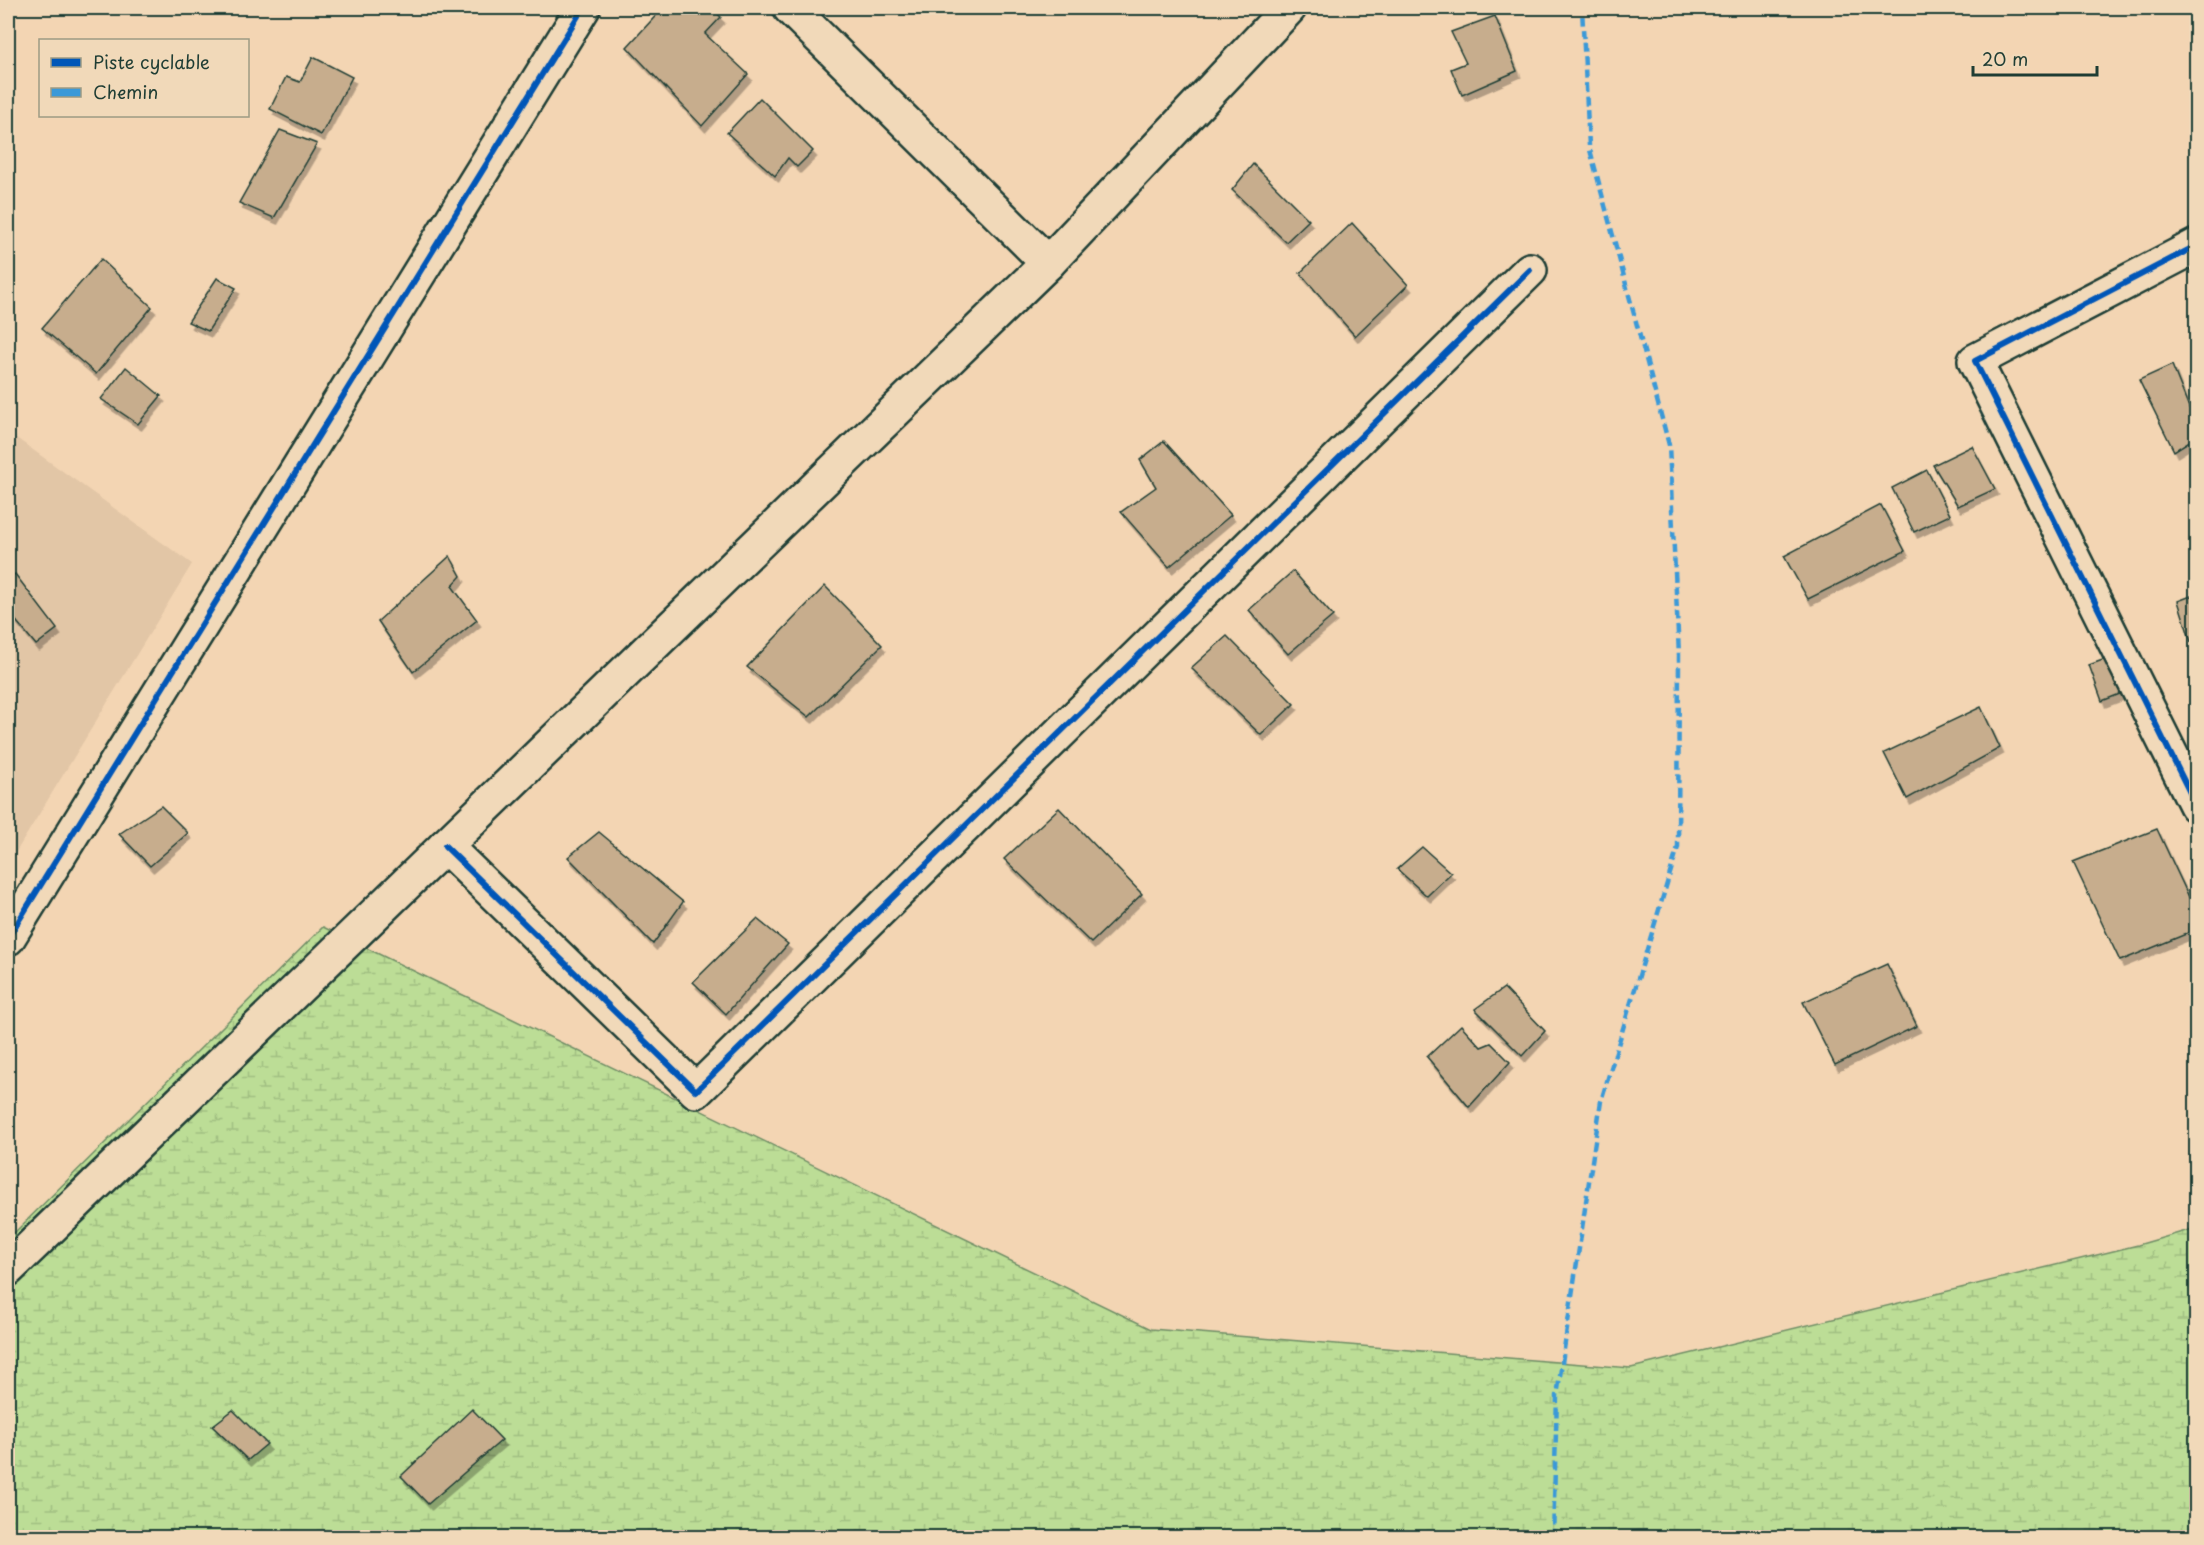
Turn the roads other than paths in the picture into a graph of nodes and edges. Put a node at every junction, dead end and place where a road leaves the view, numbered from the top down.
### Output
1 (583, 8) edge
2 (790, 8) edge
3 (1289, 8) edge
4 (2196, 246) edge
5 (1048, 263) junction
6 (1530, 270) dead end
7 (2196, 805) edge
8 (445, 846) junction
9 (8, 938) edge
10 (8, 1269) edge

1 - 9 street
2 - 5 street
3 - 5 street
4 - 7 street
5 - 8 street
6 - 8 street
8 - 10 street

